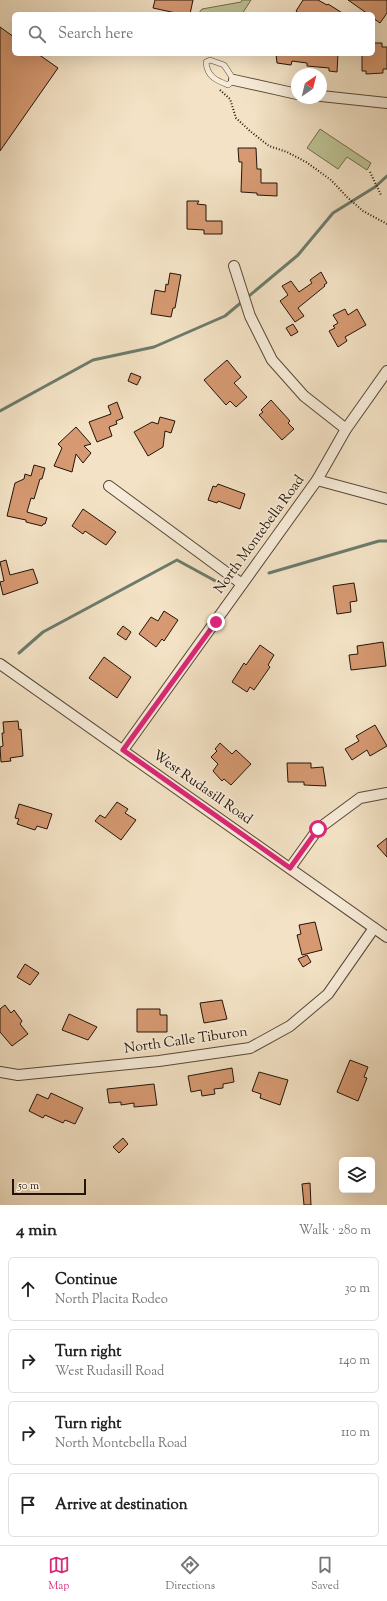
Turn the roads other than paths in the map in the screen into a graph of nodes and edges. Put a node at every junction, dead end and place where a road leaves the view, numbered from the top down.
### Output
1 (234, 80) junction
2 (291, 93) edge
3 (327, 97) edge
4 (387, 103) edge
5 (234, 266) dead end
6 (387, 371) edge
7 (346, 429) junction
8 (317, 480) junction
9 (109, 486) dead end
10 (387, 499) edge
11 (242, 584) junction
12 (0, 664) edge
13 (123, 750) junction
14 (387, 793) edge
15 (290, 868) junction
16 (374, 928) junction
17 (387, 937) edge
18 (0, 1072) edge

1 - 1 lane
1 - 2 street
3 - 4 street
5 - 7 street
6 - 7 street, North Montebella Road
7 - 8 street, North Montebella Road
8 - 10 street
8 - 11 street, North Montebella Road
9 - 11 street
11 - 13 street, North Montebella Road
12 - 13 street, West Rudasill Road
13 - 15 street, West Rudasill Road
14 - 15 street
15 - 16 street, West Rudasill Road
16 - 17 street, West Rudasill Road
16 - 18 street, North Calle Tiburon

